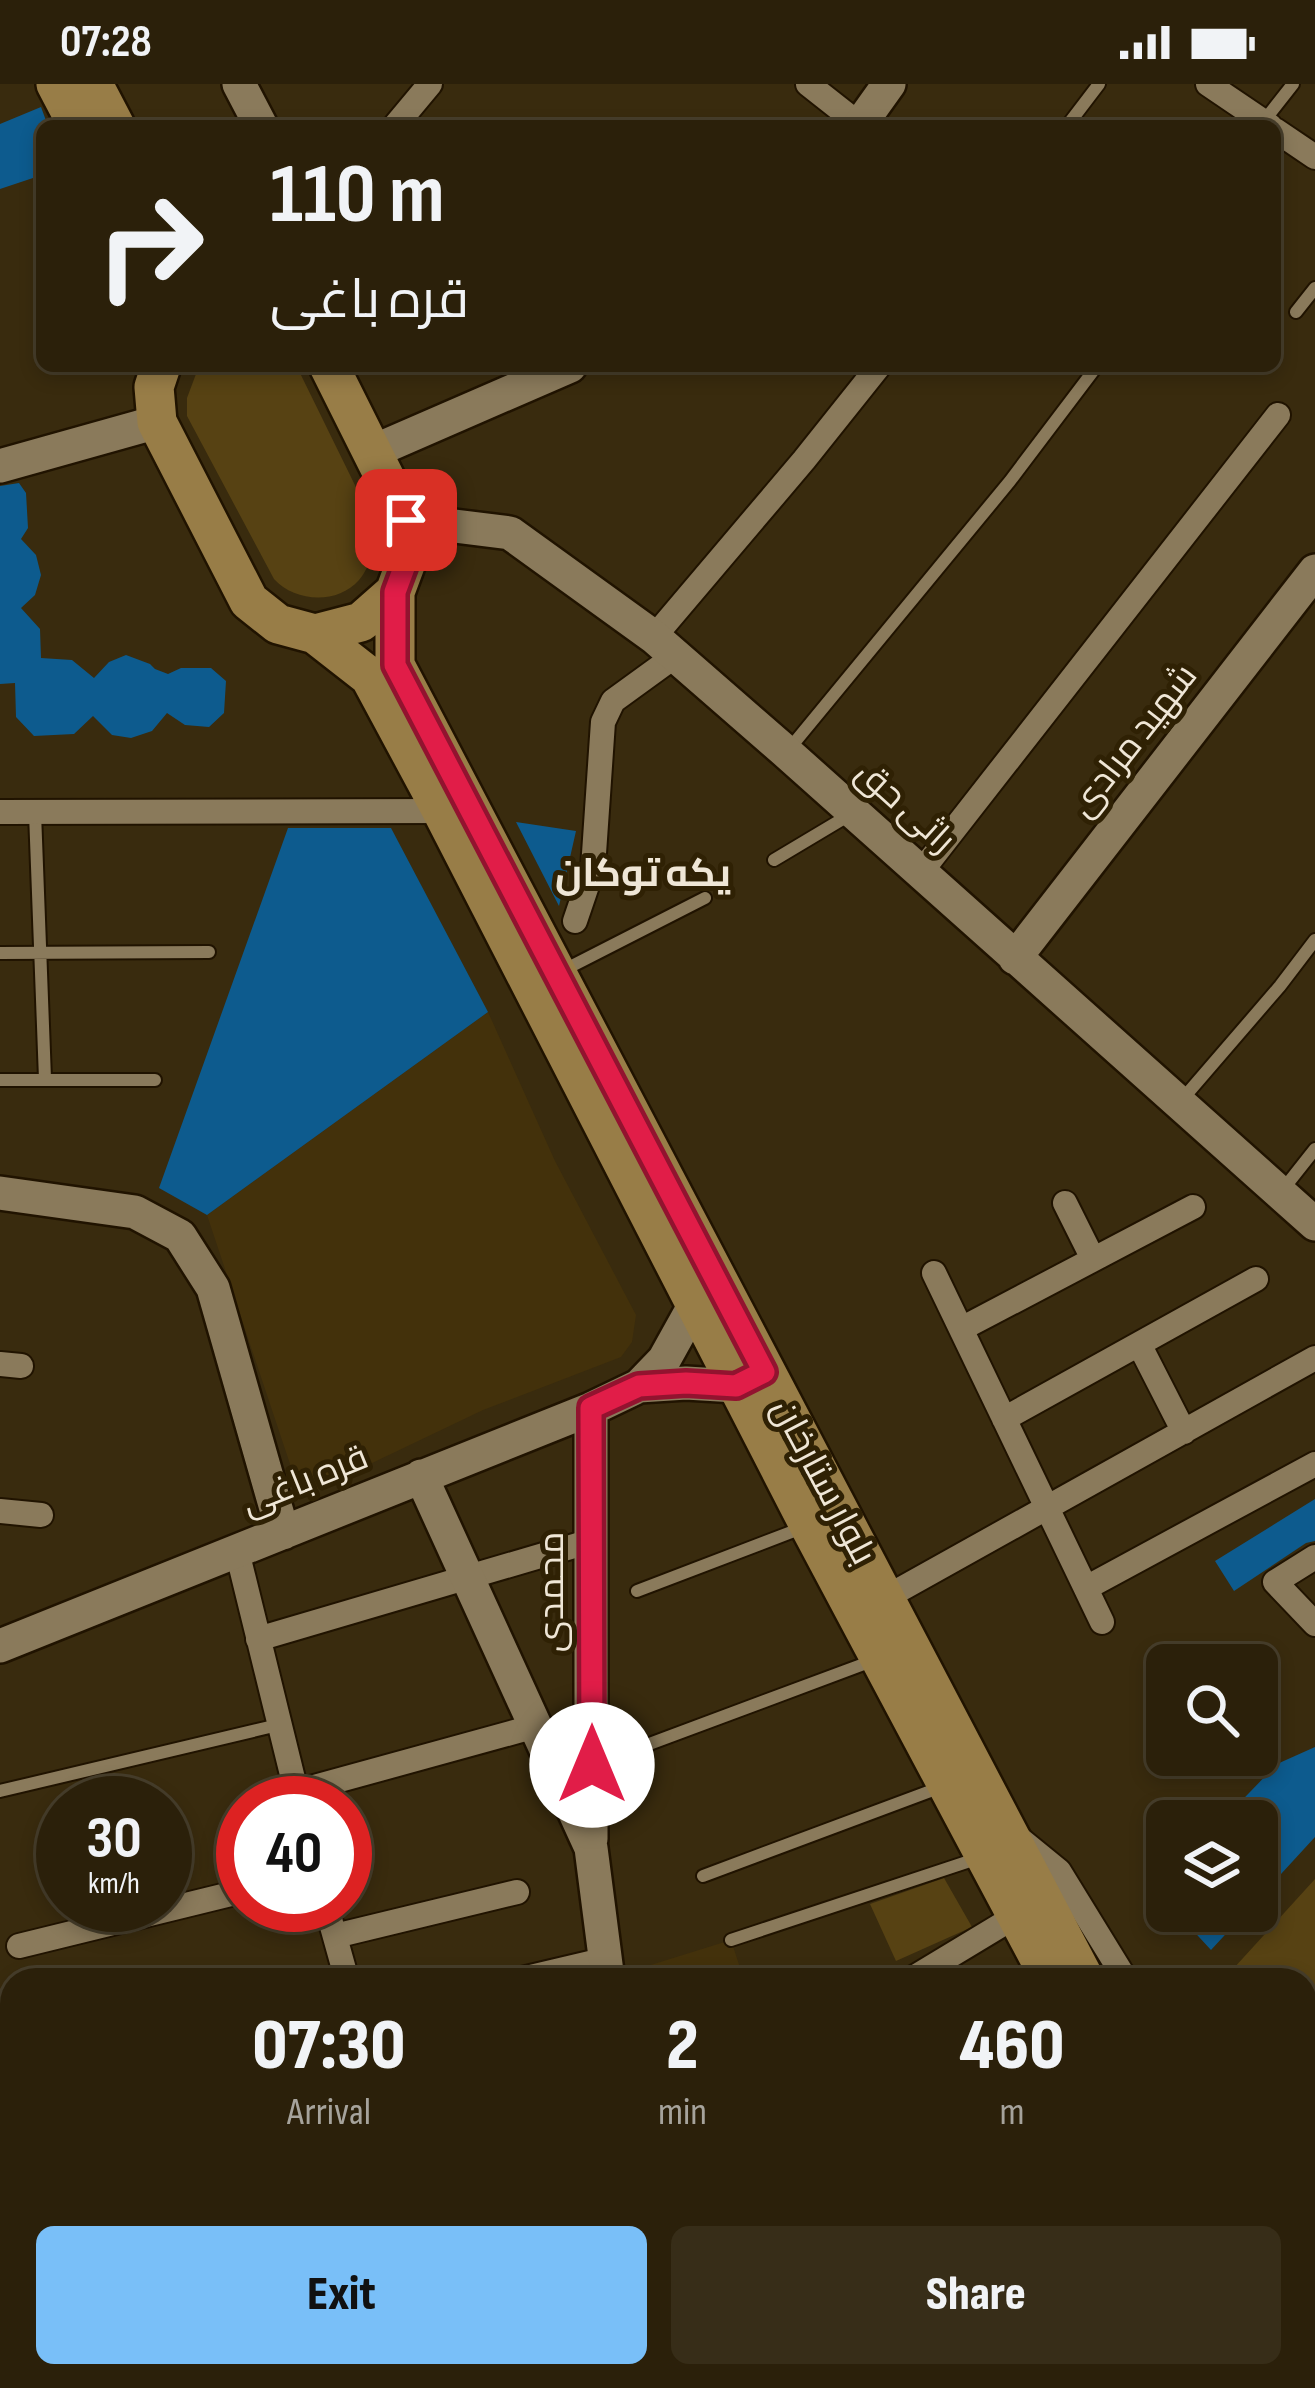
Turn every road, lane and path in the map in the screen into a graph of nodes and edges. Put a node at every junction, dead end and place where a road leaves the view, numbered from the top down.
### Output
1 (56, 84) edge
2 (93, 84) edge
3 (430, 84) edge
4 (808, 84) edge
5 (889, 84) edge
6 (1099, 84) edge
7 (1208, 84) edge
8 (1293, 84) edge
9 (75, 120) edge
10 (112, 120) edge
11 (400, 120) edge
12 (852, 120) edge
13 (863, 120) edge
14 (1072, 120) edge
15 (1259, 120) edge
16 (1271, 120) edge
17 (1281, 135) edge
18 (1315, 157) edge
19 (1315, 288) edge
20 (1296, 312) dead end
21 (159, 372) edge
22 (332, 372) edge
23 (556, 372) edge
24 (874, 372) edge
25 (1092, 372) edge
26 (1278, 415) dead end
27 (157, 422) junction
28 (372, 452) junction
29 (0, 466) edge
30 (406, 520) junction
31 (1315, 571) edge
32 (395, 592) junction
33 (315, 634) junction
34 (664, 647) junction
35 (787, 752) junction
36 (442, 811) junction
37 (0, 812) edge
38 (34, 812) junction
39 (852, 813) junction
40 (774, 860) dead end
41 (920, 873) junction
42 (705, 898) dead end
43 (575, 921) dead end
44 (1315, 940) edge
45 (0, 952) edge
46 (42, 952) junction
47 (209, 952) dead end
48 (1015, 958) junction
49 (557, 973) junction
50 (45, 1079) junction
51 (0, 1080) edge
52 (155, 1080) dead end
53 (1179, 1103) junction
54 (1315, 1149) edge
55 (1280, 1192) junction
56 (0, 1193) edge
57 (1065, 1203) dead end
58 (1193, 1207) dead end
59 (1315, 1224) edge
60 (1093, 1259) junction
61 (934, 1273) dead end
62 (1256, 1279) dead end
63 (709, 1298) junction
64 (961, 1329) junction
65 (1139, 1344) junction
66 (1315, 1358) edge
67 (750, 1379) junction
68 (639, 1386) junction
69 (591, 1408) junction
70 (1004, 1419) junction
71 (1184, 1432) junction
72 (1315, 1464) edge
73 (421, 1476) junction
74 (1047, 1509) junction
75 (0, 1510) edge
76 (41, 1515) dead end
77 (809, 1525) junction
78 (283, 1533) junction
79 (591, 1540) junction
80 (237, 1551) junction
81 (1315, 1557) edge
82 (467, 1578) junction
83 (1086, 1588) junction
84 (637, 1591) dead end
85 (885, 1598) junction
86 (1102, 1622) dead end
87 (1315, 1624) edge
88 (258, 1639) junction
89 (0, 1646) edge
90 (879, 1658) junction
91 (278, 1725) junction
92 (536, 1726) junction
93 (592, 1765) junction
94 (291, 1776) edge
95 (368, 1776) edge
96 (945, 1786) junction
97 (0, 1791) edge
98 (995, 1843) junction
99 (591, 1848) junction
100 (704, 1876) dead end
101 (517, 1892) dead end
102 (216, 1899) edge
103 (1029, 1908) junction
104 (334, 1932) edge
105 (335, 1936) junction
106 (731, 1940) dead end
107 (19, 1946) dead end
108 (344, 1968) edge
109 (607, 1968) edge
110 (930, 1968) edge
111 (1047, 1968) edge
112 (1076, 1968) edge
113 (1119, 1968) edge

1 - 9 main road
2 - 10 main road
3 - 11 street
4 - 12 street
5 - 13 main road
6 - 14 lane
7 - 15 street
8 - 16 lane
17 - 18 street
19 - 20 lane
21 - 27 main road
22 - 28 main road
23 - 28 main road
24 - 34 street
25 - 35 lane
26 - 41 street
27 - 29 main road
27 - 33 main road, بلوار ستارخان
28 - 30 main road
30 - 32 main road, بلوار ستارخان
30 - 34 main road, راثی حق
31 - 48 main road, شهید مرادی
32 - 33 main road
32 - 49 main road, بلوار ستارخان
33 - 36 main road, بلوار ستارخان
34 - 35 main road, راثی حق
34 - 43 street
35 - 39 main road, راثی حق
36 - 38 street
36 - 63 main road, بلوار ستارخان
37 - 38 street
38 - 46 lane
39 - 40 lane
39 - 41 main road, راثی حق
41 - 48 main road, راثی حق
42 - 49 lane
44 - 53 lane
45 - 46 lane
46 - 47 lane
46 - 50 lane
48 - 53 main road, راثی حق
49 - 63 main road, بلوار ستارخان
50 - 51 lane
50 - 52 lane
53 - 55 main road, راثی حق
54 - 55 lane
55 - 59 main road, راثی حق
56 - 78 main road
57 - 60 street
58 - 60 street
60 - 64 street
61 - 64 street
62 - 65 street
63 - 67 main road, بلوار ستارخان
63 - 68 main road, قره باغی
64 - 70 street
65 - 70 street
65 - 71 street
66 - 71 street
67 - 68 main road, قره باغی
67 - 77 main road, بلوار ستارخان
67 - 85 main road, بلوار ستارخان
68 - 69 main road, قره باغی
69 - 73 main road, قره باغی
69 - 79 main road, محمدی
70 - 74 street
71 - 74 street
72 - 83 street
73 - 78 main road, قره باغی
73 - 82 main road, محمدی
74 - 83 street
74 - 85 street
75 - 76 street
77 - 84 lane
77 - 90 main road, بلوار ستارخان
78 - 80 main road, قره باغی
79 - 82 street
79 - 93 main road, محمدی
80 - 88 street
80 - 89 main road, قره باغی
81 - 87 street
82 - 88 street
82 - 92 main road, محمدی
83 - 86 street
85 - 98 main road, بلوار ستارخان
88 - 91 street
90 - 93 lane
90 - 96 main road, بلوار ستارخان
91 - 94 street
91 - 97 lane
92 - 95 street
92 - 99 main road, محمدی
93 - 99 main road, محمدی
96 - 98 main road, بلوار ستارخان
96 - 100 lane
98 - 103 main road, بلوار ستارخان
98 - 106 lane
98 - 113 street
99 - 109 main road, محمدی
101 - 105 street
102 - 107 street
103 - 110 street
103 - 111 main road, بلوار ستارخان
103 - 112 main road, بلوار ستارخان
104 - 105 street
105 - 108 street

